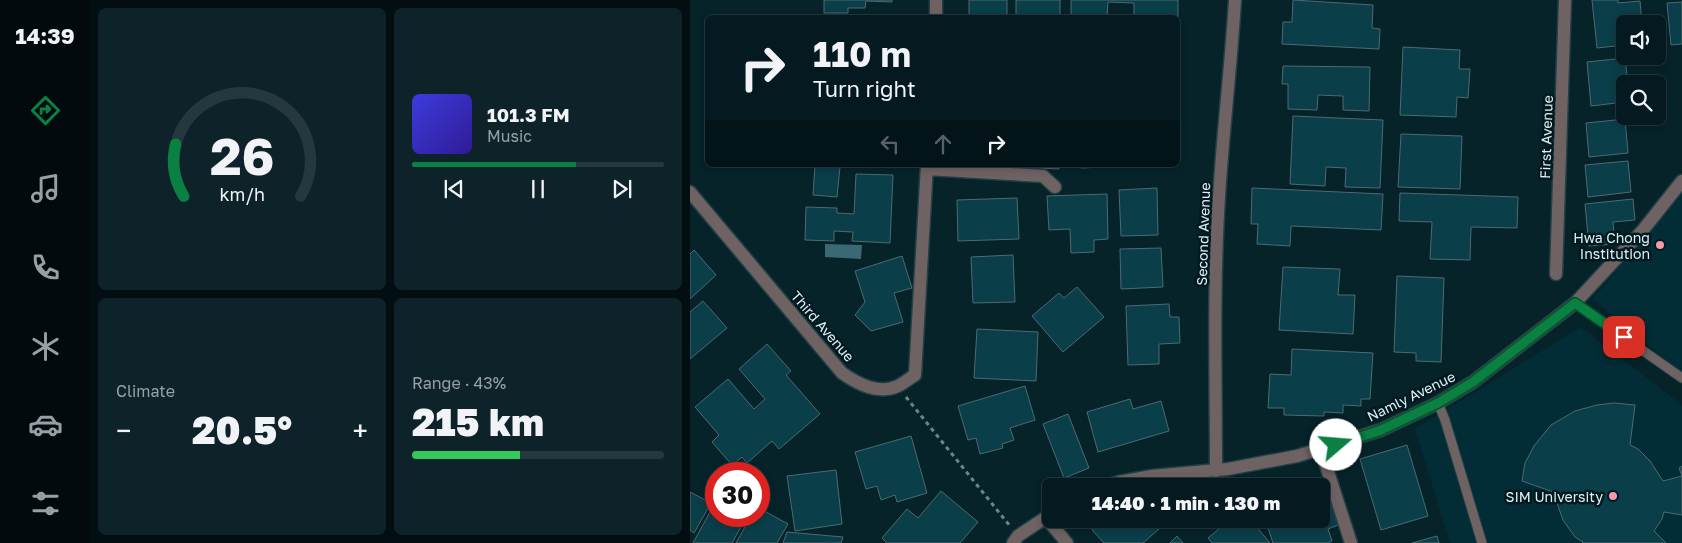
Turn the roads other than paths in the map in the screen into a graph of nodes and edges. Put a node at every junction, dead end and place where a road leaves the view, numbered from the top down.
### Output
1 (936, 0) edge
2 (1234, 0) edge
3 (1565, 0) edge
4 (936, 15) edge
5 (927, 167) edge
6 (1682, 181) edge
7 (1055, 187) dead end
8 (690, 192) edge
9 (1556, 274) dead end
10 (1575, 303) junction
11 (1682, 378) edge
12 (1438, 403) junction
13 (1322, 450) junction
14 (1216, 471) junction
15 (1141, 478) edge
16 (1042, 520) edge
17 (1056, 528) edge
18 (1016, 540) edge
19 (1067, 543) edge
20 (1351, 543) edge
21 (1482, 543) edge

1 - 4 street
2 - 14 street, Second Avenue
3 - 9 street, First Avenue
5 - 7 street
5 - 8 street, Third Avenue
6 - 10 street, Namly Avenue
10 - 11 lane
10 - 12 street, Namly Avenue
12 - 13 street, Namly Avenue
12 - 21 lane
13 - 14 street, Namly Avenue
13 - 20 street
14 - 15 street, Namly Avenue
16 - 18 street
17 - 19 street

